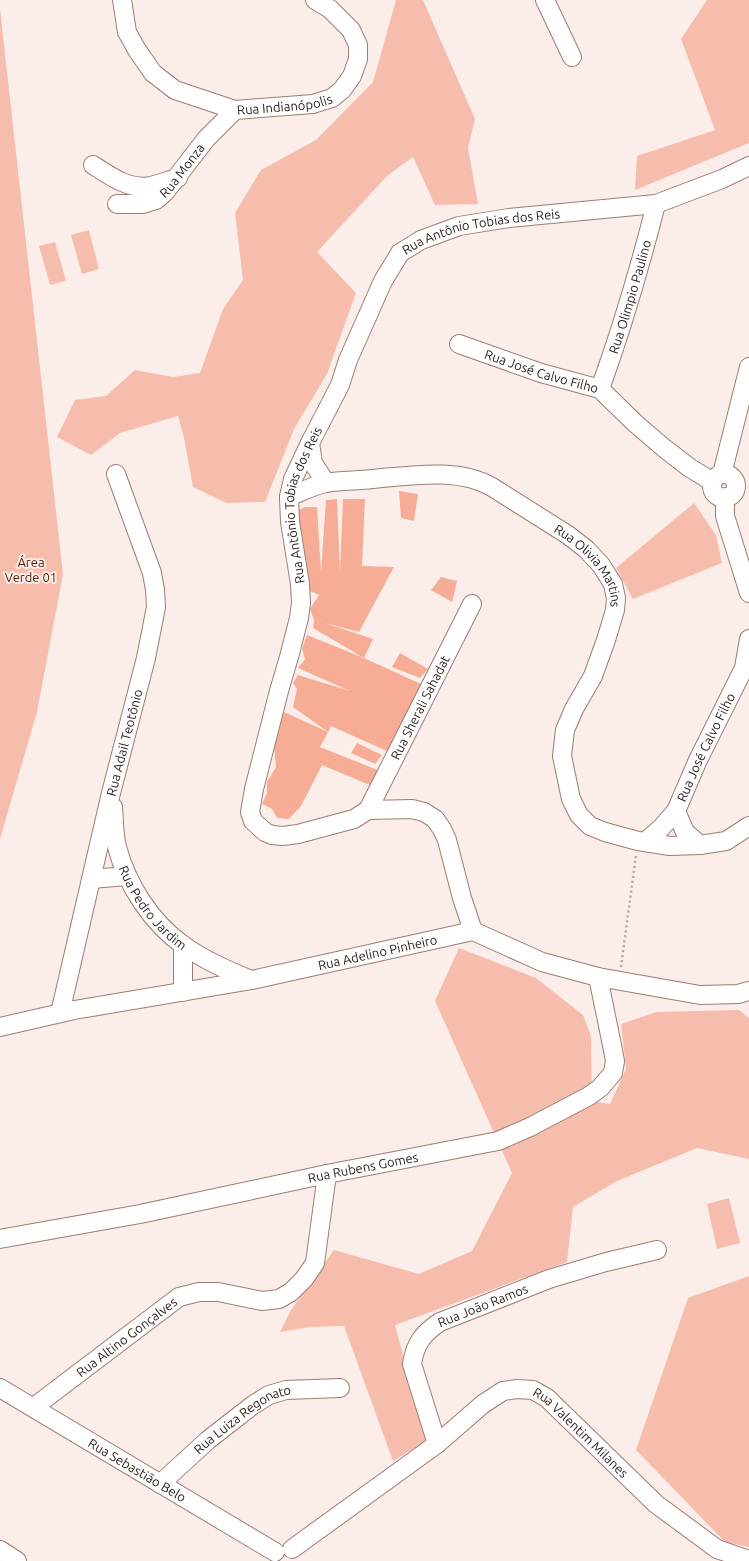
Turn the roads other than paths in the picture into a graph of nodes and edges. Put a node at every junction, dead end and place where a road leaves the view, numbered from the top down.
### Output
1 (122, 0) edge
2 (315, 0) edge
3 (545, 0) edge
4 (572, 57) dead end
5 (235, 110) junction
6 (93, 165) dead end
7 (749, 166) edge
8 (178, 178) junction
9 (117, 204) dead end
10 (656, 204) junction
11 (459, 344) dead end
12 (749, 367) edge
13 (600, 389) junction
14 (310, 443) junction
15 (116, 474) dead end
16 (326, 483) junction
17 (729, 484) edge
18 (289, 496) junction
19 (749, 593) edge
20 (472, 604) dead end
21 (749, 638) edge
22 (111, 793) junction
23 (368, 810) junction
24 (676, 811) junction
25 (749, 826) edge
26 (642, 841) junction
27 (700, 845) junction
28 (127, 876) junction
29 (91, 879) junction
30 (473, 931) junction
31 (183, 945) junction
32 (598, 978) junction
33 (252, 980) junction
34 (749, 991) edge
35 (183, 992) junction
36 (60, 1013) junction
37 (0, 1027) edge
38 (327, 1174) junction
39 (0, 1239) edge
40 (657, 1250) dead end
41 (0, 1388) edge
42 (340, 1388) dead end
43 (34, 1407) junction
44 (437, 1444) junction
45 (160, 1484) junction
46 (0, 1550) edge
47 (293, 1555) edge
48 (719, 1555) edge
49 (275, 1557) edge
50 (749, 1560) edge
51 (17, 1561) edge

1 - 5 street, Rua Indianópolis
2 - 5 street, Rua Indianópolis
3 - 4 street
5 - 8 street, Rua Monza
6 - 8 street
7 - 10 street, Rua Antônio Tobias dos Reis
8 - 9 street, Rua Monza
10 - 13 street, Rua Olimpio Paulino
10 - 14 street, Rua Antônio Tobias dos Reis
11 - 13 street, Rua José Calvo Filho
12 - 17 street
13 - 17 street, Rua José Calvo Filho
14 - 16 street
14 - 18 street, Rua Antônio Tobias dos Reis
15 - 22 street, Rua Adail Teotônio
16 - 18 street, Rua Olivia Martins
16 - 26 street, Rua Olivia Martins
17 - 19 street
18 - 23 street, Rua Antônio Tobias dos Reis
20 - 23 street, Rua Sherali Sahadat
21 - 24 street, Rua José Calvo Filho
22 - 28 street, Rua Pedro Jardim
22 - 29 street, Rua Adail Teotônio
23 - 30 street, Rua Antônio Tobias dos Reis
24 - 26 street, Rua José Calvo Filho
24 - 27 street, Rua José Calvo Filho
25 - 27 street, Rua Olivia Martins
26 - 27 street, Rua Olivia Martins
28 - 29 street
28 - 31 street, Rua Pedro Jardim
29 - 36 street, Rua Adail Teotônio
30 - 32 street
30 - 33 street, Rua Adelino Pinheiro
31 - 33 street, Rua Pedro Jardim
31 - 35 street
32 - 34 street
32 - 38 street, Rua Rubens Gomes
33 - 35 street, Rua Adelino Pinheiro
35 - 36 street, Rua Adelino Pinheiro
36 - 37 street, Rua Adelino Pinheiro
38 - 39 street, Rua Rubens Gomes
38 - 43 street, Rua Altino Gonçalves
40 - 44 street, Rua João Ramos
41 - 43 street, Rua Sebastião Belo
42 - 45 street, Rua Luiza Regonato
43 - 45 street, Rua Sebastião Belo
44 - 47 street, Rua Valentim Milanes
44 - 48 street, Rua Valentim Milanes
45 - 49 street, Rua Sebastião Belo
46 - 51 street
47 - 49 street, Rua Sebastião Belo
48 - 50 street, Rua Valentim Milanes

